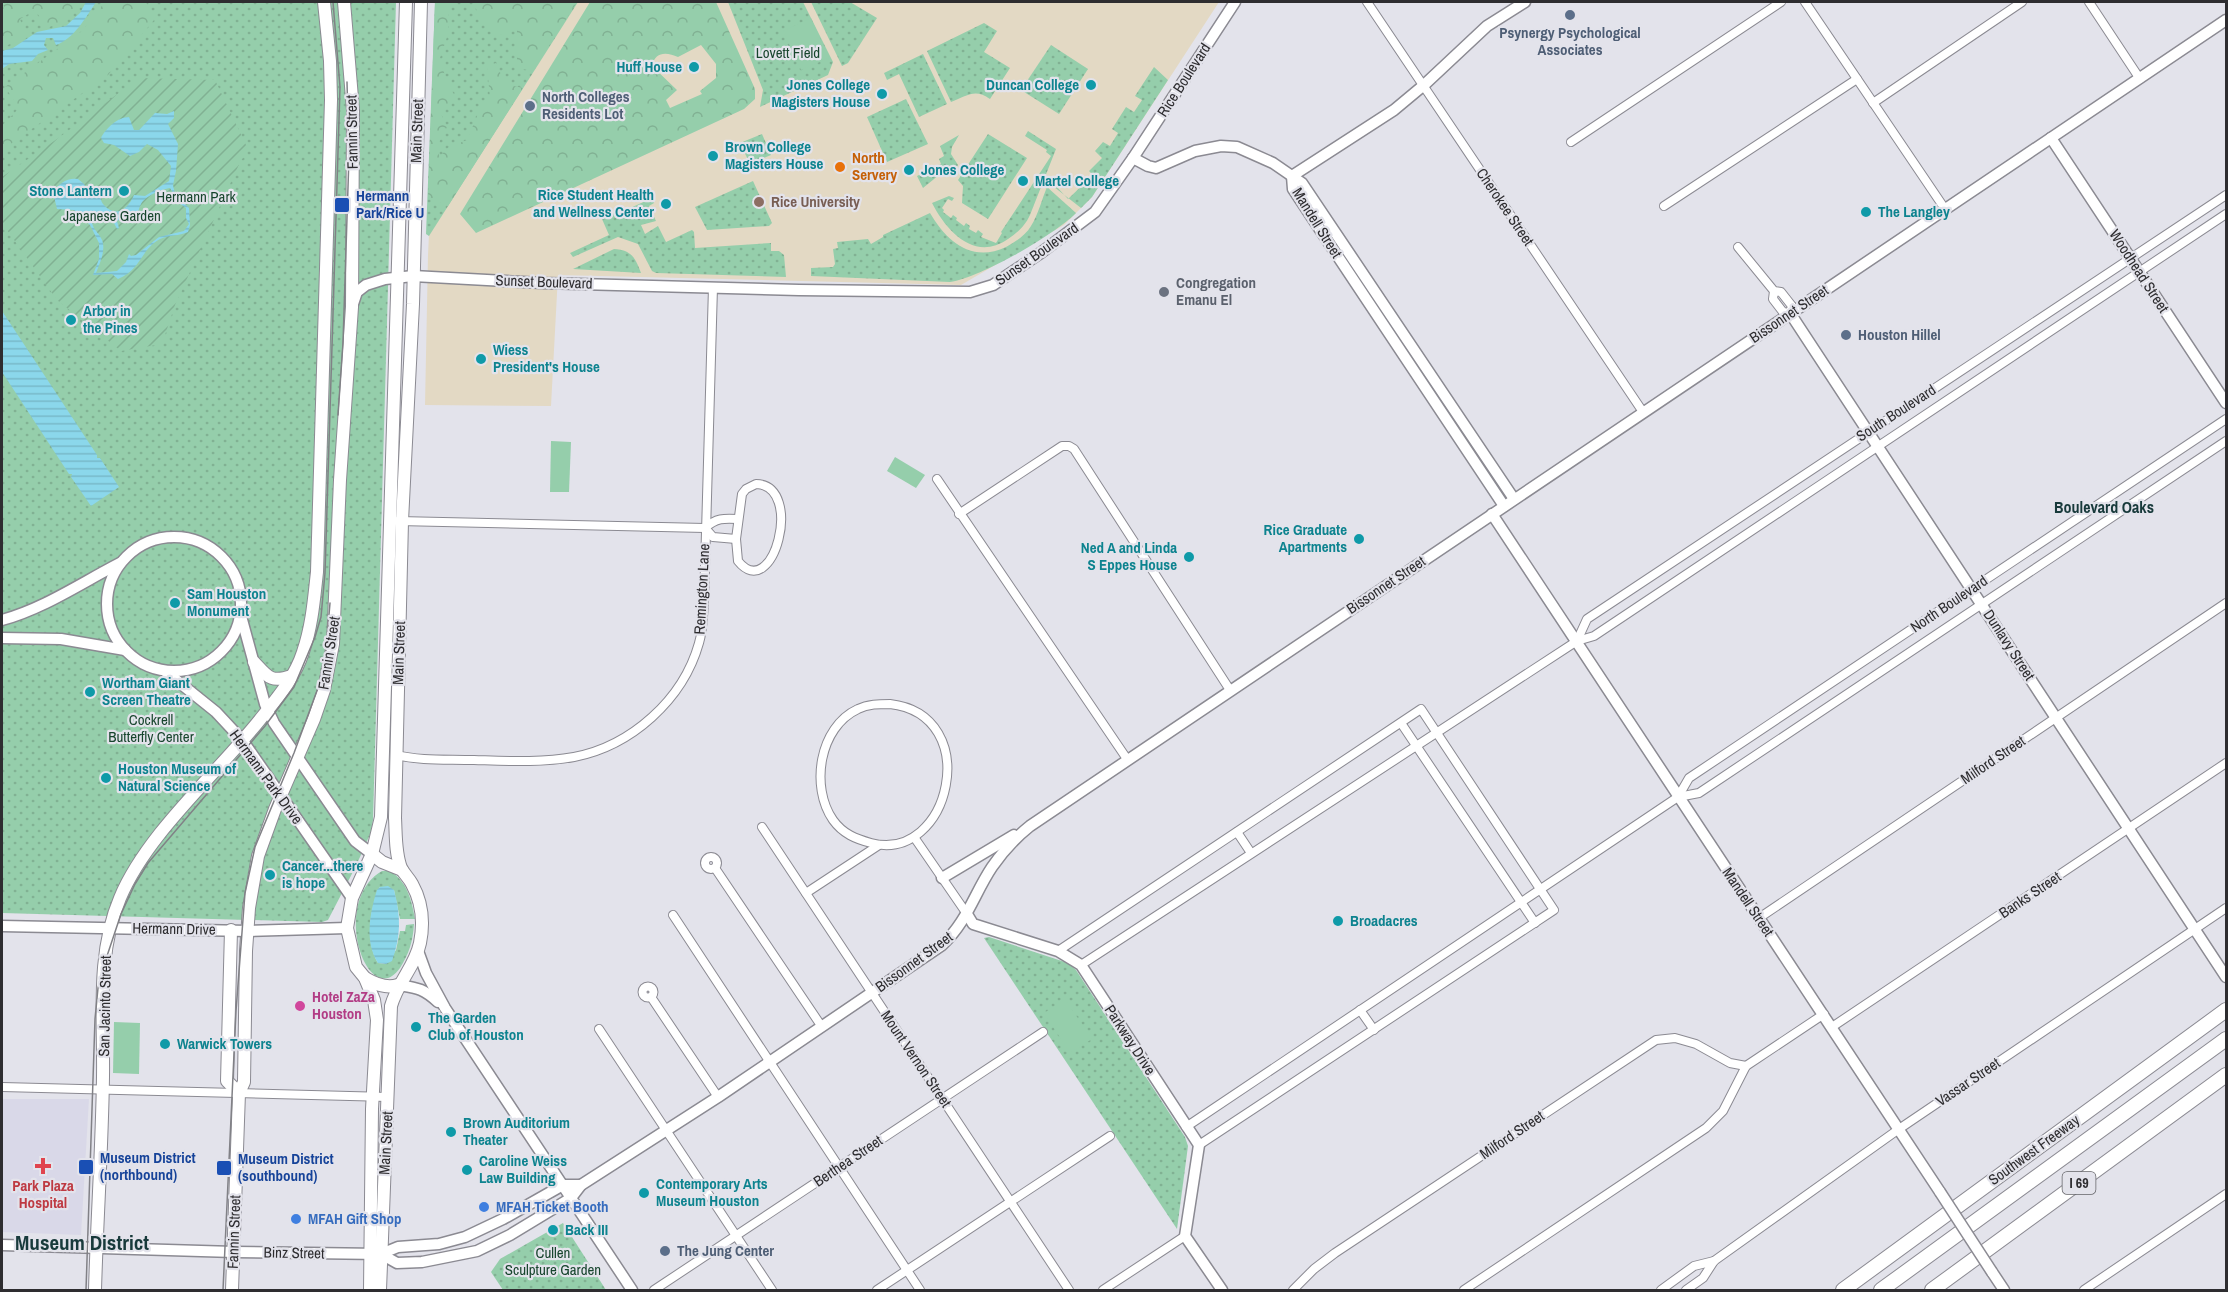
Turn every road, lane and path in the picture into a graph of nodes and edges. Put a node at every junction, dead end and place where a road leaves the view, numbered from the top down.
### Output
1 (324, 2) edge
2 (344, 2) edge
3 (406, 2) edge
4 (421, 2) edge
5 (1235, 2) edge
6 (1367, 2) edge
7 (1525, 2) edge
8 (1781, 2) edge
9 (1805, 2) edge
10 (2022, 2) edge
11 (2089, 2) edge
12 (2226, 20) edge
13 (1857, 79) junction
14 (2140, 79) junction
15 (1424, 85) junction
16 (1873, 103) junction
17 (2051, 138) junction
18 (1571, 142) dead end
19 (1133, 158) junction
20 (1292, 176) junction
21 (2226, 195) edge
22 (1664, 206) dead end
23 (1945, 209) junction
24 (2226, 214) edge
25 (1738, 246) dead end
26 (2131, 259) junction
27 (2140, 272) junction
28 (398, 276) junction
29 (413, 276) junction
30 (713, 287) junction
31 (1371, 296) junction
32 (352, 307) junction
33 (1791, 313) junction
34 (2226, 403) edge
35 (1643, 412) junction
36 (2226, 419) edge
37 (1868, 431) junction
38 (2226, 441) edge
39 (1878, 446) junction
40 (937, 479) dead end
41 (1514, 499) junction
42 (1504, 506) junction
43 (960, 514) junction
44 (1492, 514) junction
45 (738, 519) junction
46 (396, 521) junction
47 (705, 528) junction
48 (736, 539) junction
49 (120, 563) junction
50 (317, 572) joint
51 (1972, 589) junction
52 (2226, 603) edge
53 (1982, 604) junction
54 (240, 616) junction
55 (2, 620) edge
56 (2, 638) edge
57 (1577, 641) junction
58 (125, 650) junction
59 (254, 662) junction
60 (164, 671) junction
61 (292, 676) junction
62 (1230, 690) junction
63 (268, 710) junction
64 (2056, 718) junction
65 (1401, 723) junction
66 (1436, 732) junction
67 (243, 741) junction
68 (1416, 745) junction
69 (396, 755) junction
70 (298, 759) junction
71 (1127, 759) junction
72 (2226, 763) edge
73 (281, 796) junction
74 (1678, 797) junction
75 (1030, 826) junction
76 (762, 828) dead end
77 (2129, 828) junction
78 (1237, 832) junction
79 (914, 837) junction
80 (879, 845) junction
81 (1251, 853) junction
82 (374, 861) junction
83 (715, 868) dead end
84 (402, 870) junction
85 (942, 878) junction
86 (1540, 890) junction
87 (806, 893) junction
88 (352, 898) junction
89 (1521, 903) junction
90 (2226, 908) edge
91 (967, 914) junction
92 (673, 915) dead end
93 (1758, 918) junction
94 (1535, 923) junction
95 (2, 926) edge
96 (111, 928) junction
97 (347, 928) junction
98 (2195, 929) junction
99 (231, 930) junction
100 (248, 931) junction
101 (418, 951) junction
102 (1058, 951) junction
103 (1081, 964) junction
104 (2226, 977) edge
105 (365, 978) junction
106 (398, 985) junction
107 (872, 993) junction
108 (651, 997) dead end
109 (445, 1008) junction
110 (1360, 1010) junction
111 (2226, 1010) edge
112 (1824, 1014) junction
113 (822, 1027) junction
114 (1833, 1027) junction
115 (599, 1029) dead end
116 (1374, 1030) junction
117 (1043, 1032) dead end
118 (2226, 1039) edge
119 (770, 1062) junction
120 (1746, 1066) junction
121 (2226, 1075) edge
122 (2, 1087) edge
123 (103, 1089) junction
124 (239, 1093) junction
125 (372, 1097) junction
126 (388, 1097) junction
127 (718, 1097) junction
128 (943, 1099) junction
129 (1186, 1127) junction
130 (1899, 1129) junction
131 (665, 1131) junction
132 (1110, 1136) dead end
133 (1199, 1145) junction
134 (838, 1168) junction
135 (563, 1185) junction
136 (581, 1185) junction
137 (2226, 1194) edge
138 (571, 1198) junction
139 (1012, 1202) junction
140 (735, 1236) junction
141 (1185, 1236) junction
142 (2, 1245) edge
143 (96, 1248) junction
144 (234, 1252) junction
145 (376, 1254) junction
146 (1714, 1261) junction
147 (907, 1271) junction
148 (95, 1290) edge
149 (232, 1290) edge
150 (370, 1290) edge
151 (380, 1290) edge
152 (632, 1290) edge
153 (654, 1290) edge
154 (772, 1290) edge
155 (877, 1290) edge
156 (920, 1290) edge
157 (1070, 1290) edge
158 (1103, 1290) edge
159 (1222, 1290) edge
160 (1293, 1290) edge
161 (1464, 1290) edge
162 (1661, 1290) edge
163 (1686, 1290) edge
164 (1843, 1290) edge
165 (1881, 1290) edge
166 (1932, 1290) edge
167 (2004, 1290) edge
168 (2084, 1290) edge

1 - 50 main road, Fannin Street
2 - 32 main road, Fannin Street
3 - 28 main road, Main Street
4 - 29 main road, Main Street
5 - 19 street, Rice Boulevard
6 - 15 street, Cherokee Street
7 - 15 street
8 - 18 street
9 - 13 street
10 - 16 street
11 - 14 street
12 - 14 street, Bissonnet Street
13 - 16 street
13 - 22 street
14 - 17 street, Bissonnet Street
15 - 20 street
15 - 35 street, Cherokee Street
16 - 23 street
17 - 23 street, Bissonnet Street
17 - 26 street, Woodhead Street
19 - 20 street
19 - 30 street, Sunset Boulevard
20 - 31 street, Mandell Street
21 - 26 street, South Boulevard
23 - 33 street, Bissonnet Street
24 - 27 street, South Boulevard
25 - 33 street
26 - 27 street, Woodhead Street
26 - 37 street, South Boulevard
27 - 34 street, Woodhead Street
27 - 39 street, South Boulevard
28 - 29 street, Sunset Boulevard
28 - 32 street, Sunset Boulevard
28 - 46 main road, Main Street
29 - 30 street, Sunset Boulevard
29 - 46 main road, Main Street
30 - 47 street, Remington Lane
31 - 41 street, Mandell Street
31 - 42 street, Mandell Street
32 - 70 main road, Fannin Street
33 - 35 street, Bissonnet Street
33 - 37 street, Dunlavy Street
35 - 41 street, Bissonnet Street
36 - 51 street, North Boulevard
37 - 39 street, Dunlavy Street
37 - 57 street, South Boulevard
38 - 53 street, North Boulevard
39 - 51 street, Dunlavy Street
39 - 57 street, South Boulevard
40 - 43 street
41 - 42 street, Bissonnet Street
42 - 44 street, Bissonnet Street
43 - 62 street
43 - 71 street
44 - 57 street, Mandell Street
44 - 62 street, Bissonnet Street
45 - 47 street
45 - 48 street
45 - 48 street
46 - 47 street
46 - 69 main road, Main Street
46 - 82 main road, Main Street
47 - 48 street
47 - 69 street, Remington Lane
49 - 54 street
49 - 55 street
49 - 58 street
50 - 61 main road, San Jacinto Street
51 - 53 street, Dunlavy Street
51 - 74 street, North Boulevard
52 - 64 street, Milford Street
53 - 64 street, Dunlavy Street
53 - 74 street, North Boulevard
54 - 59 street
54 - 60 street
56 - 58 street
57 - 66 street, South Boulevard
57 - 74 street, Mandell Street
58 - 60 street
59 - 61 main road
59 - 63 street
60 - 67 street, Hermann Park Drive
61 - 63 main road, San Jacinto Street
62 - 71 street, Bissonnet Street
63 - 67 main road, San Jacinto Street
63 - 70 street
64 - 77 street, Dunlavy Street
64 - 93 street, Milford Street
65 - 66 street
65 - 68 street
65 - 78 street
66 - 68 street, South Boulevard
66 - 86 street
67 - 73 street, Hermann Park Drive
67 - 96 main road, San Jacinto Street
68 - 81 street, South Boulevard
68 - 89 street
69 - 84 main road, Main Street
70 - 73 main road, Fannin Street
70 - 82 street
71 - 75 street, Bissonnet Street
72 - 77 street, Banks Street
73 - 88 street, Hermann Park Drive
73 - 100 main road, Fannin Street
74 - 86 street, North Boulevard
74 - 93 street, Mandell Street
75 - 85 street
75 - 91 street, Bissonnet Street
76 - 87 street, Mount Vernon Street
77 - 98 street, Dunlavy Street
77 - 114 street, Banks Street
78 - 81 street
78 - 102 street
79 - 80 street
79 - 80 street
79 - 85 street
80 - 87 street
81 - 103 street, South Boulevard
82 - 84 main road
82 - 88 main road, Main Street
83 - 113 street
84 - 101 main road, Main Street
85 - 91 street
86 - 89 street, North Boulevard
86 - 94 street
87 - 107 street, Mount Vernon Street
88 - 97 main road, Main Street
89 - 94 street
89 - 110 street, North Boulevard
90 - 98 street, Vassar Street
91 - 102 street, Parkway Drive
91 - 107 street, Bissonnet Street
92 - 119 street
93 - 112 street, Mandell Street
94 - 116 street
95 - 96 street, Hermann Drive
96 - 99 street, Hermann Drive
96 - 123 main road, San Jacinto Street
97 - 100 street, Hermann Drive
97 - 105 main road, Main Street
98 - 104 street, Dunlavy Street
98 - 130 street, Vassar Street
99 - 100 street, Hermann Drive
99 - 124 main road
100 - 124 main road, Fannin Street
101 - 106 main road, Main Street
101 - 109 street
102 - 103 street, Parkway Drive
103 - 129 street, Parkway Drive
105 - 106 main road
105 - 125 main road, Main Street
106 - 109 street
106 - 126 main road, Main Street
107 - 113 street, Bissonnet Street
107 - 128 street, Mount Vernon Street
108 - 127 street
109 - 135 street
110 - 116 street
110 - 129 street, North Boulevard
111 - 164 highway, Southwest Freeway
112 - 114 street, Mandell Street
112 - 120 street
113 - 119 street, Bissonnet Street
114 - 130 street, Mandell Street
115 - 131 street
116 - 133 street
117 - 128 street, Berthea Street
118 - 165 highway
119 - 127 street, Bissonnet Street
119 - 134 street
120 - 160 street, Milford Street
120 - 161 street
121 - 166 highway, I 69
122 - 123 street
123 - 124 street
123 - 143 main road, San Jacinto Street
124 - 125 street
124 - 144 main road, Fannin Street
125 - 126 street
125 - 145 main road, Main Street
126 - 145 main road, Main Street
127 - 131 street, Bissonnet Street
128 - 134 street, Berthea Street
128 - 139 street, Mount Vernon Street
129 - 133 street, Parkway Drive
130 - 146 street, Vassar Street
130 - 167 street, Mandell Street, bridge
131 - 136 street, Bissonnet Street
131 - 140 street
132 - 139 street
133 - 141 street
134 - 140 street, Berthea Street
134 - 147 street
135 - 136 street
135 - 138 street
135 - 145 street
136 - 138 street, Bissonnet Street
137 - 168 street
138 - 145 street, Bissonnet Street
138 - 152 street
139 - 147 street
139 - 157 street, Mount Vernon Street
140 - 153 street, Berthea Street
140 - 154 street
141 - 158 street
141 - 159 street
142 - 143 street, Binz Street
143 - 144 street, Binz Street
143 - 148 main road, San Jacinto Street
144 - 145 street, Binz Street
144 - 149 main road, Fannin Street
145 - 150 main road, Main Street
145 - 151 main road, Main Street
146 - 162 street, Vassar Street
146 - 163 street, Vassar Street
147 - 155 street
147 - 156 street

